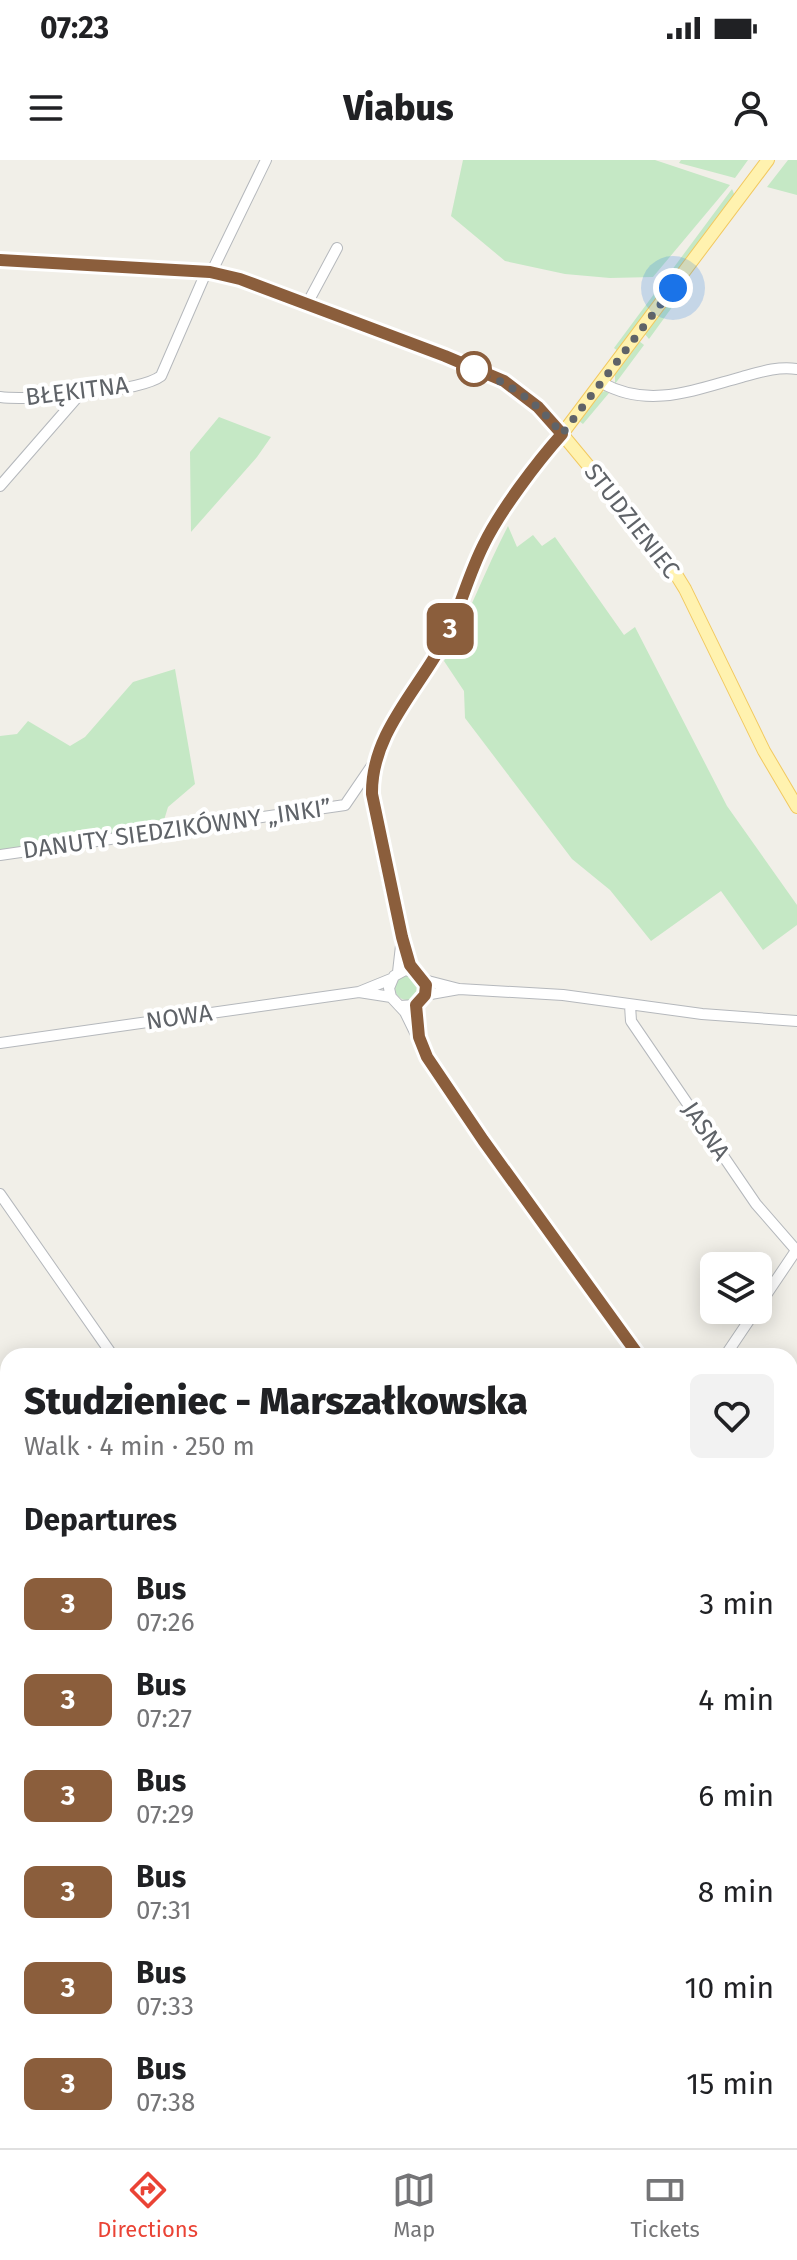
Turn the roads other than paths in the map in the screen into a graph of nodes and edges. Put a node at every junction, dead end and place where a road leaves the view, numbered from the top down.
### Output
1 (768, 160) edge
2 (260, 162) edge
3 (337, 248) dead end
4 (0, 260) edge
5 (210, 272) junction
6 (307, 304) junction
7 (797, 369) edge
8 (602, 383) junction
9 (81, 393) junction
10 (0, 397) edge
11 (562, 434) junction
12 (0, 486) edge
13 (378, 757) junction
14 (797, 807) edge
15 (0, 855) edge
16 (402, 937) junction
17 (395, 976) junction
18 (420, 976) junction
19 (459, 989) junction
20 (359, 992) junction
21 (425, 995) junction
22 (391, 997) junction
23 (416, 1005) junction
24 (630, 1005) junction
25 (400, 1006) junction
26 (797, 1021) edge
27 (419, 1037) junction
28 (0, 1043) edge
29 (0, 1194) edge
30 (797, 1250) edge
31 (772, 1287) edge
32 (747, 1324) edge
33 (107, 1348) edge
34 (633, 1348) edge
35 (730, 1348) edge

1 - 8 main road
2 - 5 street
3 - 6 street
4 - 5 street, STUDZIENIEC
5 - 6 street, STUDZIENIEC
5 - 9 street, BŁĘKITNA
6 - 11 street, STUDZIENIEC
7 - 8 street
8 - 11 main road
9 - 10 street, BŁĘKITNA
9 - 12 street
11 - 13 street
11 - 14 main road, STUDZIENIEC
13 - 15 street, DANUTY SIEDZIKÓWNY „INKI”
13 - 16 street
16 - 17 street
16 - 18 street
17 - 18 street
17 - 20 street, NOWA
17 - 22 street
18 - 19 street
18 - 21 street
19 - 21 street
19 - 24 street
20 - 22 street, NOWA
20 - 28 street, NOWA
21 - 23 street
22 - 25 street
23 - 25 street
23 - 27 street
24 - 26 street
24 - 30 street, JASNA
25 - 27 street
27 - 34 street
29 - 33 street
30 - 31 street
32 - 35 street

